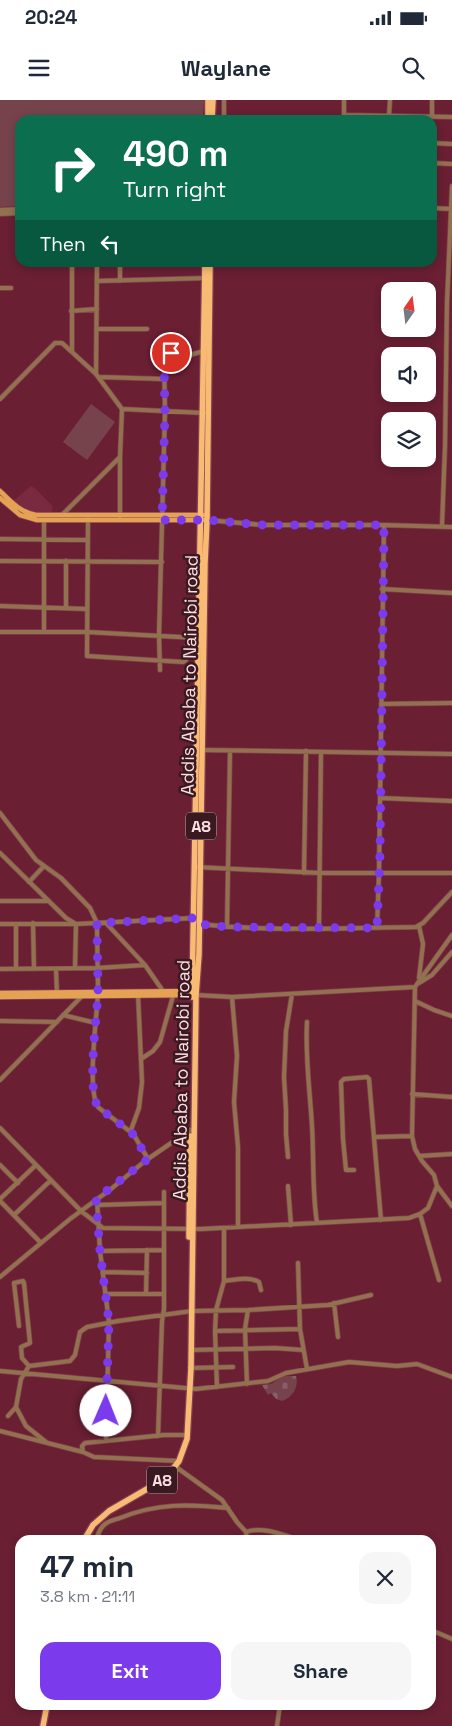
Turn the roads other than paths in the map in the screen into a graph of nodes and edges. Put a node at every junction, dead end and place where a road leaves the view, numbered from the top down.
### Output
1 (208, 100) edge
2 (213, 100) edge
3 (224, 100) edge
4 (344, 100) edge
5 (390, 100) edge
6 (432, 100) edge
7 (208, 115) edge
8 (212, 115) edge
9 (224, 115) edge
10 (344, 115) edge
11 (389, 115) edge
12 (432, 115) edge
13 (437, 116) edge
14 (452, 117) edge
15 (437, 143) edge
16 (452, 144) edge
17 (437, 163) edge
18 (452, 164) edge
19 (452, 179) edge
20 (452, 186) edge
21 (437, 208) edge
22 (15, 209) edge
23 (451, 209) edge
24 (0, 210) edge
25 (15, 213) edge
26 (0, 214) edge
27 (450, 259) edge
28 (72, 267) edge
29 (97, 267) edge
30 (120, 267) edge
31 (206, 267) edge
32 (209, 267) edge
33 (208, 278) junction
34 (97, 281) junction
35 (120, 281) junction
36 (0, 288) edge
37 (11, 288) dead end
38 (97, 309) junction
39 (72, 311) junction
40 (97, 329) junction
41 (147, 330) dead end
42 (204, 351) junction
43 (72, 352) junction
44 (98, 376) junction
45 (164, 379) junction
46 (0, 399) edge
47 (122, 410) junction
48 (165, 412) junction
49 (205, 413) junction
50 (120, 457) junction
51 (0, 490) edge
52 (0, 499) edge
53 (62, 514) junction
54 (88, 517) junction
55 (120, 517) junction
56 (162, 517) junction
57 (204, 517) junction
58 (41, 519) junction
59 (384, 525) junction
60 (442, 526) junction
61 (452, 527) edge
62 (0, 539) edge
63 (44, 539) junction
64 (88, 540) junction
65 (0, 561) edge
66 (44, 561) junction
67 (66, 561) junction
68 (88, 562) junction
69 (162, 562) junction
70 (382, 589) junction
71 (452, 593) edge
72 (0, 606) edge
73 (44, 608) junction
74 (66, 608) junction
75 (87, 609) junction
76 (0, 632) edge
77 (44, 632) junction
78 (87, 632) junction
79 (159, 636) junction
80 (188, 638) junction
81 (198, 638) junction
82 (160, 660) junction
83 (160, 670) dead end
84 (452, 703) edge
85 (381, 704) junction
86 (199, 750) junction
87 (230, 752) junction
88 (306, 752) junction
89 (321, 752) junction
90 (381, 754) junction
91 (452, 754) edge
92 (380, 798) junction
93 (452, 802) edge
94 (0, 813) edge
95 (0, 853) edge
96 (44, 866) junction
97 (197, 867) junction
98 (229, 868) junction
99 (304, 872) junction
100 (320, 873) junction
101 (379, 873) junction
102 (452, 873) edge
103 (29, 882) junction
104 (452, 892) edge
105 (48, 901) junction
106 (0, 902) edge
107 (194, 918) junction
108 (33, 923) junction
109 (97, 923) junction
110 (106, 923) junction
111 (0, 924) edge
112 (16, 924) junction
113 (76, 924) junction
114 (199, 924) junction
115 (419, 926) junction
116 (227, 927) junction
117 (319, 928) junction
118 (377, 928) junction
119 (452, 935) edge
120 (452, 952) edge
121 (145, 965) junction
122 (75, 968) junction
123 (97, 968) junction
124 (0, 969) edge
125 (16, 969) junction
126 (34, 969) junction
127 (56, 969) junction
128 (417, 984) junction
129 (163, 991) junction
130 (0, 993) edge
131 (194, 993) junction
132 (98, 994) junction
133 (138, 994) junction
134 (292, 994) junction
135 (57, 995) junction
136 (82, 996) junction
137 (173, 996) junction
138 (0, 997) edge
139 (232, 997) junction
140 (414, 1001) junction
141 (63, 1015) junction
142 (452, 1016) edge
143 (0, 1021) edge
144 (57, 1022) junction
145 (307, 1022) dead end
146 (96, 1023) junction
147 (141, 1059) junction
148 (0, 1080) edge
149 (412, 1094) junction
150 (452, 1097) edge
151 (0, 1128) edge
152 (190, 1130) junction
153 (132, 1133) junction
154 (412, 1136) junction
155 (375, 1137) junction
156 (452, 1154) edge
157 (419, 1156) junction
158 (288, 1157) dead end
159 (148, 1159) junction
160 (0, 1165) edge
161 (36, 1165) junction
162 (354, 1170) dead end
163 (51, 1180) junction
164 (18, 1182) junction
165 (288, 1186) dead end
166 (437, 1186) junction
167 (164, 1192) dead end
168 (96, 1199) junction
169 (0, 1200) edge
170 (164, 1203) junction
171 (97, 1205) junction
172 (452, 1206) edge
173 (81, 1211) junction
174 (420, 1214) junction
175 (14, 1215) junction
176 (380, 1220) junction
177 (317, 1223) junction
178 (291, 1224) junction
179 (98, 1226) junction
180 (238, 1227) junction
181 (224, 1228) junction
182 (164, 1229) junction
183 (191, 1230) junction
184 (41, 1243) junction
185 (147, 1250) junction
186 (164, 1250) junction
187 (100, 1251) junction
188 (298, 1263) dead end
189 (104, 1272) junction
190 (147, 1273) junction
191 (0, 1277) edge
192 (439, 1280) dead end
193 (224, 1281) junction
194 (261, 1290) dead end
195 (107, 1294) junction
196 (146, 1294) junction
197 (164, 1294) junction
198 (371, 1294) dead end
199 (334, 1303) junction
200 (300, 1306) junction
201 (216, 1310) junction
202 (248, 1310) junction
203 (190, 1312) junction
204 (162, 1315) junction
205 (109, 1322) junction
206 (19, 1326) dead end
207 (245, 1329) junction
208 (300, 1329) junction
209 (214, 1331) junction
210 (338, 1337) dead end
211 (246, 1349) junction
212 (192, 1350) junction
213 (216, 1350) junction
214 (303, 1350) junction
215 (29, 1366) junction
216 (233, 1367) dead end
217 (191, 1368) junction
218 (216, 1368) junction
219 (307, 1369) junction
220 (0, 1371) edge
221 (23, 1373) junction
222 (452, 1377) edge
223 (107, 1381) junction
224 (247, 1384) junction
225 (159, 1386) junction
226 (217, 1387) junction
227 (189, 1389) junction
228 (16, 1406) junction
229 (8, 1416) dead end
230 (0, 1431) edge
231 (188, 1435) junction
232 (158, 1436) junction
233 (106, 1441) junction
234 (46, 1442) junction
235 (83, 1452) junction
236 (177, 1464) junction
237 (228, 1508) junction
238 (246, 1532) junction
239 (87, 1535) edge
240 (98, 1535) edge
241 (246, 1535) edge
242 (283, 1535) edge
243 (436, 1632) edge
244 (452, 1640) edge
245 (46, 1710) edge
246 (279, 1710) edge
247 (43, 1726) edge
248 (277, 1726) edge

1 - 7 highway
2 - 8 highway
3 - 9 street
4 - 10 street
5 - 11 street
6 - 12 street
13 - 14 street
15 - 16 street
17 - 18 street
19 - 20 street
20 - 23 street
21 - 23 street
22 - 24 street
23 - 27 street
25 - 26 street
27 - 60 street
28 - 39 street
29 - 34 street
30 - 35 street
31 - 33 highway, Addis Ababa to Nairobi road / A8
32 - 33 highway, Addis Ababa to Nairobi road / A8
33 - 35 street
33 - 42 highway, Addis Ababa to Nairobi road / A8
33 - 49 highway, Addis Ababa to Nairobi road / A8
34 - 35 street
34 - 38 street
36 - 37 street
38 - 39 street
38 - 40 street
39 - 43 street
40 - 41 street
40 - 44 street
42 - 45 street
42 - 49 highway, Addis Ababa to Nairobi road / A8
43 - 44 street
43 - 46 street
44 - 45 street
44 - 47 street
45 - 48 street
47 - 48 street
47 - 50 street
48 - 49 street
48 - 56 street
49 - 57 highway, Addis Ababa to Nairobi road / A8
50 - 53 street
50 - 55 street
51 - 58 main road
52 - 58 main road
53 - 54 main road
53 - 58 main road
54 - 55 main road
54 - 58 main road
54 - 64 street
55 - 56 main road
56 - 57 main road
56 - 69 street
57 - 59 street
57 - 81 highway, Addis Ababa to Nairobi road / A8
57 - 86 highway, Addis Ababa to Nairobi road / A8
58 - 63 street
59 - 60 street
59 - 70 street
60 - 61 street
62 - 63 street
63 - 64 street
63 - 66 street
64 - 68 street
65 - 66 street
66 - 67 street
66 - 73 street
67 - 68 street
67 - 74 street
68 - 69 street
68 - 75 street
69 - 79 street
70 - 71 street
70 - 85 street
72 - 73 street
73 - 74 street
73 - 77 street
74 - 75 street
75 - 78 street
76 - 77 street
77 - 78 street
78 - 79 street
78 - 82 street
79 - 80 street
79 - 82 street
80 - 81 street
80 - 82 street
81 - 86 highway, Addis Ababa to Nairobi road / A8
82 - 83 street
84 - 85 street
85 - 90 street
86 - 87 street
86 - 97 highway, Addis Ababa to Nairobi road / A8
87 - 88 street
87 - 98 street
88 - 89 street
88 - 99 street
89 - 90 street
89 - 100 street
90 - 91 street
90 - 92 street
92 - 93 street
92 - 101 street
94 - 96 street
95 - 103 street
96 - 103 street
96 - 109 street
97 - 98 street
97 - 107 highway, Addis Ababa to Nairobi road / A8
97 - 114 highway, Addis Ababa to Nairobi road / A8
98 - 99 street
98 - 116 street
99 - 100 street
100 - 101 street
100 - 117 street
101 - 102 street
101 - 118 street
103 - 105 street
104 - 115 street
105 - 106 street
105 - 113 street
107 - 110 street
107 - 114 street
107 - 131 highway, Addis Ababa to Nairobi road / A8
108 - 112 street
108 - 113 street
108 - 126 street
109 - 110 street
109 - 113 street
109 - 123 street
110 - 121 street
111 - 112 street
112 - 125 street
113 - 122 street
114 - 116 street
114 - 131 highway, Addis Ababa to Nairobi road / A8
115 - 118 street
115 - 128 street
116 - 117 street
117 - 118 street
119 - 128 street
120 - 128 street
121 - 123 street
121 - 129 street
122 - 123 street
122 - 127 street
123 - 132 street
124 - 125 street
125 - 126 street
126 - 127 street
127 - 135 street
128 - 134 street
128 - 140 street
129 - 131 main road
129 - 133 main road
130 - 135 main road
131 - 137 main road
131 - 139 street
131 - 152 highway, Addis Ababa to Nairobi road / A8
131 - 183 highway, Addis Ababa to Nairobi road / A8
132 - 133 main road
132 - 135 main road
132 - 136 main road
132 - 146 street
133 - 137 main road
133 - 147 street
134 - 139 street
134 - 158 street
135 - 136 main road
135 - 138 main road
136 - 141 street
137 - 147 street
139 - 180 street
140 - 142 street
140 - 149 street
141 - 144 street
141 - 146 street
143 - 144 street
144 - 148 street
145 - 177 street
146 - 153 street
147 - 153 street
149 - 150 street
149 - 154 street
151 - 161 street
152 - 159 street
152 - 183 highway, Addis Ababa to Nairobi road / A8
153 - 159 street
154 - 155 street
154 - 157 street
155 - 162 street
155 - 176 street
156 - 157 street
157 - 166 street
159 - 168 street
160 - 164 street
161 - 163 street
161 - 164 street
163 - 173 street
163 - 175 street
164 - 169 street
165 - 178 street
166 - 172 street
166 - 174 street
167 - 170 street
168 - 171 street
168 - 173 street
169 - 175 street
170 - 171 street
170 - 182 street
171 - 179 street
173 - 179 street
173 - 184 street
174 - 176 street
174 - 192 street
175 - 184 street
176 - 177 street
177 - 178 street
178 - 180 street
179 - 182 street
179 - 187 street
180 - 181 street
181 - 183 street
181 - 193 street
182 - 183 street
182 - 186 street
183 - 203 highway, Addis Ababa to Nairobi road / A8
184 - 191 street
185 - 186 street
185 - 187 street
185 - 190 street
186 - 197 street
187 - 189 street
188 - 200 street
189 - 190 street
189 - 195 street
190 - 196 street
193 - 194 street
193 - 201 street
195 - 196 street
195 - 205 street
196 - 197 street
197 - 204 street
198 - 199 street
199 - 200 street
199 - 210 street
200 - 202 street
200 - 208 street
201 - 202 street
201 - 203 street
201 - 209 street
202 - 207 street
203 - 204 street
203 - 212 highway, Addis Ababa to Nairobi road / A8
203 - 227 highway, Addis Ababa to Nairobi road / A8
204 - 205 street
204 - 225 street
205 - 215 street
205 - 223 street
206 - 215 street
207 - 208 street
207 - 209 street
207 - 211 street
208 - 214 street
209 - 213 street
211 - 213 street
211 - 214 street
211 - 224 street
212 - 213 street
212 - 217 highway, Addis Ababa to Nairobi road / A8
213 - 218 street
214 - 219 street
215 - 221 street
216 - 218 street
217 - 218 street
217 - 227 highway, Addis Ababa to Nairobi road / A8
218 - 226 street
219 - 222 street
219 - 224 street
220 - 221 street
221 - 223 street
221 - 228 street
223 - 225 street
223 - 233 street
224 - 226 street
225 - 227 street
225 - 232 street
226 - 227 street
227 - 231 highway, Addis Ababa to Nairobi road / A8
228 - 229 street
228 - 234 street
230 - 234 street
231 - 232 street
231 - 236 highway, Addis Ababa to Nairobi road / A8
232 - 233 street
233 - 235 street
234 - 235 street
235 - 236 street
236 - 237 street
236 - 239 highway, A8
237 - 238 street
237 - 240 street
238 - 241 street
238 - 242 street
243 - 244 street
245 - 247 highway
246 - 248 street

